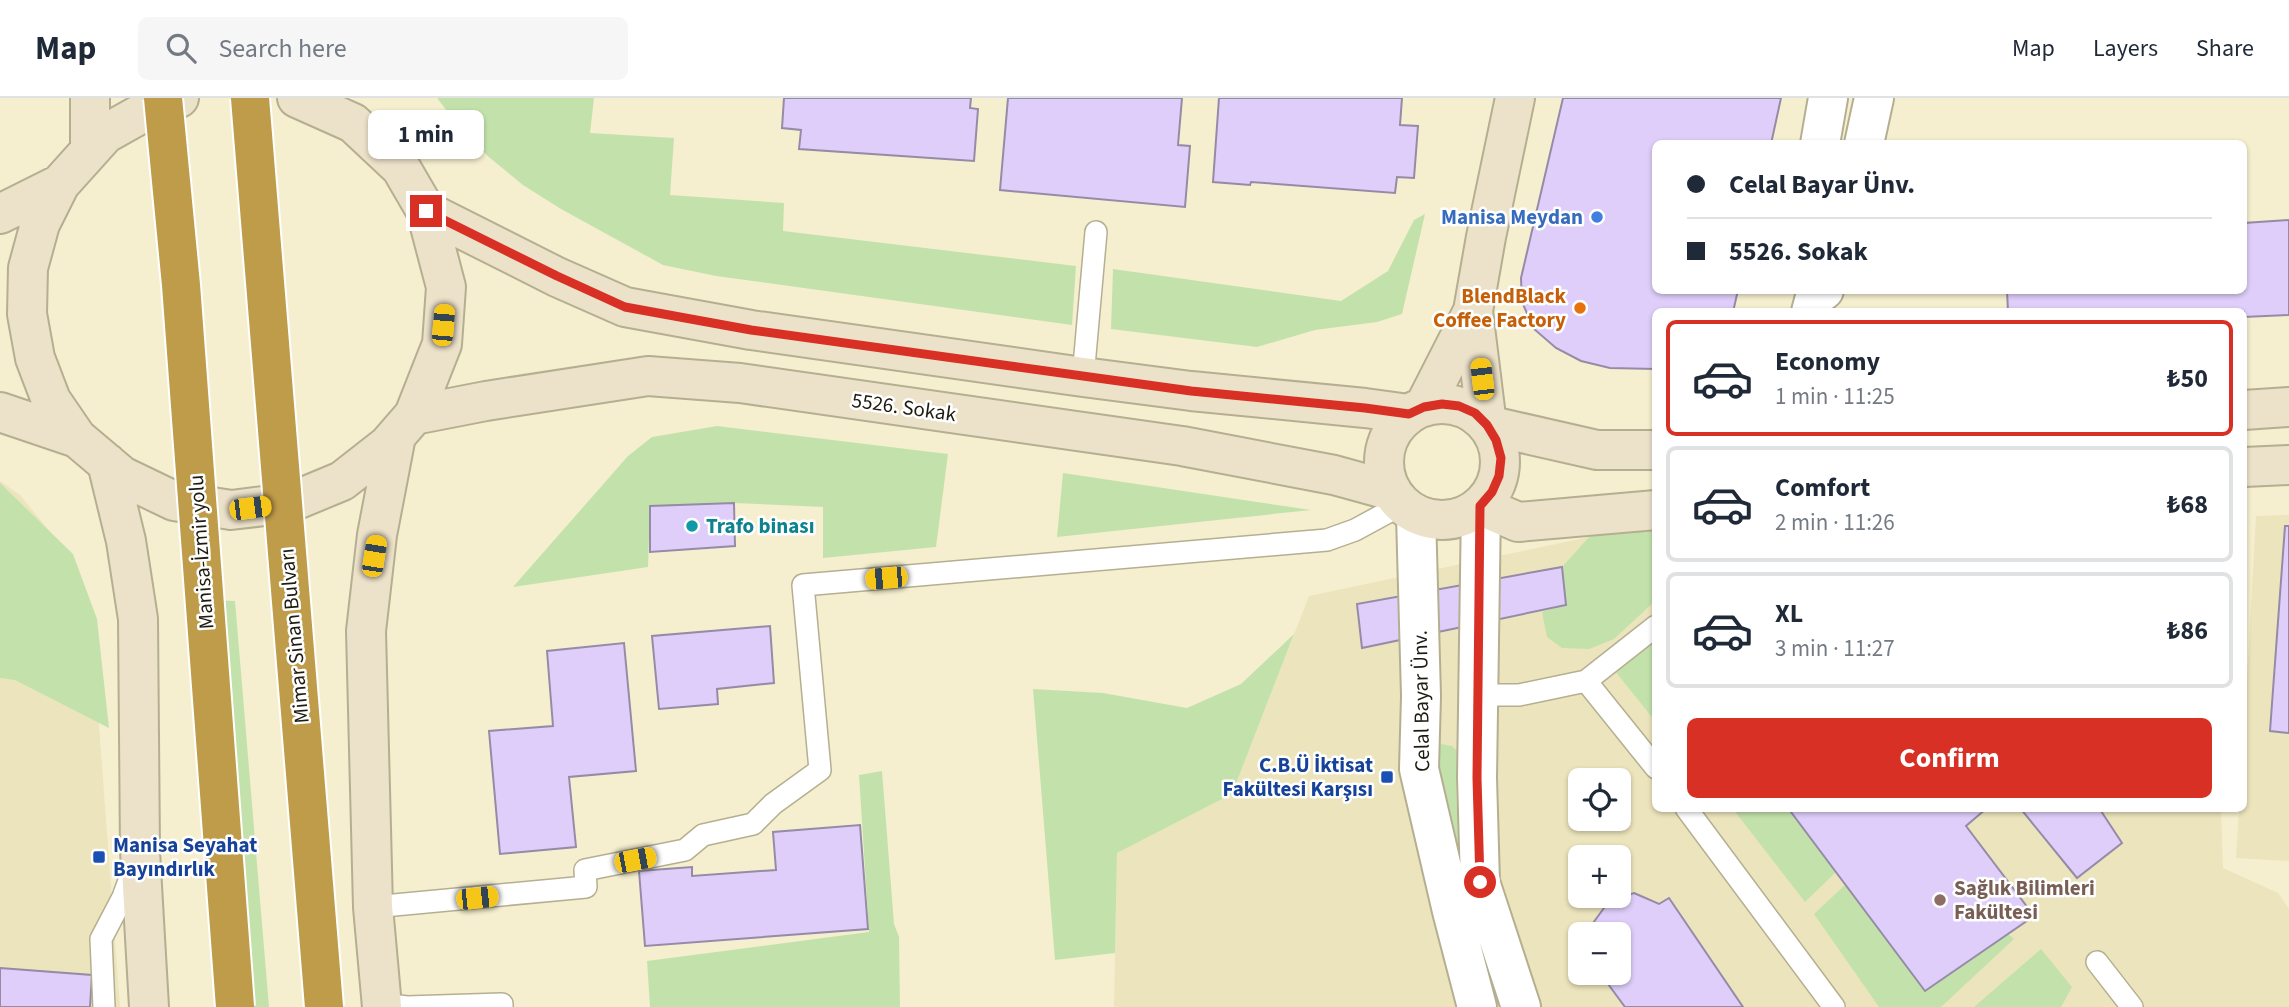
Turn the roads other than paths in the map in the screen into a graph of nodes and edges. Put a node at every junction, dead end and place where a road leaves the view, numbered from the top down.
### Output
1 (90, 98) edge
2 (163, 98) edge
3 (179, 98) edge
4 (250, 98) edge
5 (297, 98) edge
6 (367, 98) edge
7 (1515, 98) edge
8 (1828, 98) edge
9 (1874, 98) edge
10 (1820, 140) edge
11 (1865, 140) edge
12 (90, 150) junction
13 (401, 168) junction
14 (60, 184) junction
15 (426, 211) junction
16 (0, 215) edge
17 (1096, 232) dead end
18 (1473, 311) junction
19 (1083, 377) junction
20 (2289, 407) edge
21 (1417, 410) junction
22 (2247, 410) edge
23 (0, 412) edge
24 (1487, 425) junction
25 (405, 426) junction
26 (77, 438) junction
27 (1652, 450) edge
28 (107, 463) junction
29 (2289, 465) edge
30 (2247, 467) edge
31 (1403, 504) junction
32 (1480, 506) junction
33 (1652, 510) edge
34 (1652, 629) edge
35 (1586, 681) junction
36 (1478, 695) junction
37 (1422, 696) junction
38 (1652, 763) edge
39 (1689, 812) edge
40 (140, 851) junction
41 (373, 907) junction
42 (2097, 962) dead end
43 (382, 1006) edge
44 (104, 1007) edge
45 (149, 1007) edge
46 (235, 1007) edge
47 (324, 1007) edge
48 (502, 1007) edge
49 (1477, 1007) edge
50 (1521, 1007) edge
51 (1833, 1007) edge
52 (2132, 1007) edge

1 - 12 street
2 - 46 highway, Manisa-İzmir yolu, bridge
3 - 12 street
4 - 47 highway, Mimar Sinan Bulvarı, bridge
5 - 13 street
6 - 13 street
7 - 18 street
8 - 10 street
9 - 11 street
12 - 14 street
13 - 15 street
14 - 16 street
14 - 26 street
15 - 19 street
15 - 25 street
17 - 19 lane
18 - 21 street
18 - 24 street
19 - 21 street
20 - 22 street
21 - 24 street
21 - 31 street
23 - 26 street
24 - 27 street
24 - 32 street
25 - 28 street
25 - 31 street, 5526. Sokak
25 - 41 street
26 - 28 street
28 - 40 street
29 - 30 street
31 - 32 street
31 - 37 street, Celal Bayar Ünv.
31 - 41 lane
32 - 33 street
32 - 36 street
34 - 35 lane
35 - 36 lane
35 - 38 lane
36 - 37 street
36 - 50 street
37 - 49 street, Celal Bayar Ünv.
39 - 51 lane
40 - 44 lane
40 - 45 street
41 - 43 street
42 - 52 lane
43 - 48 lane

